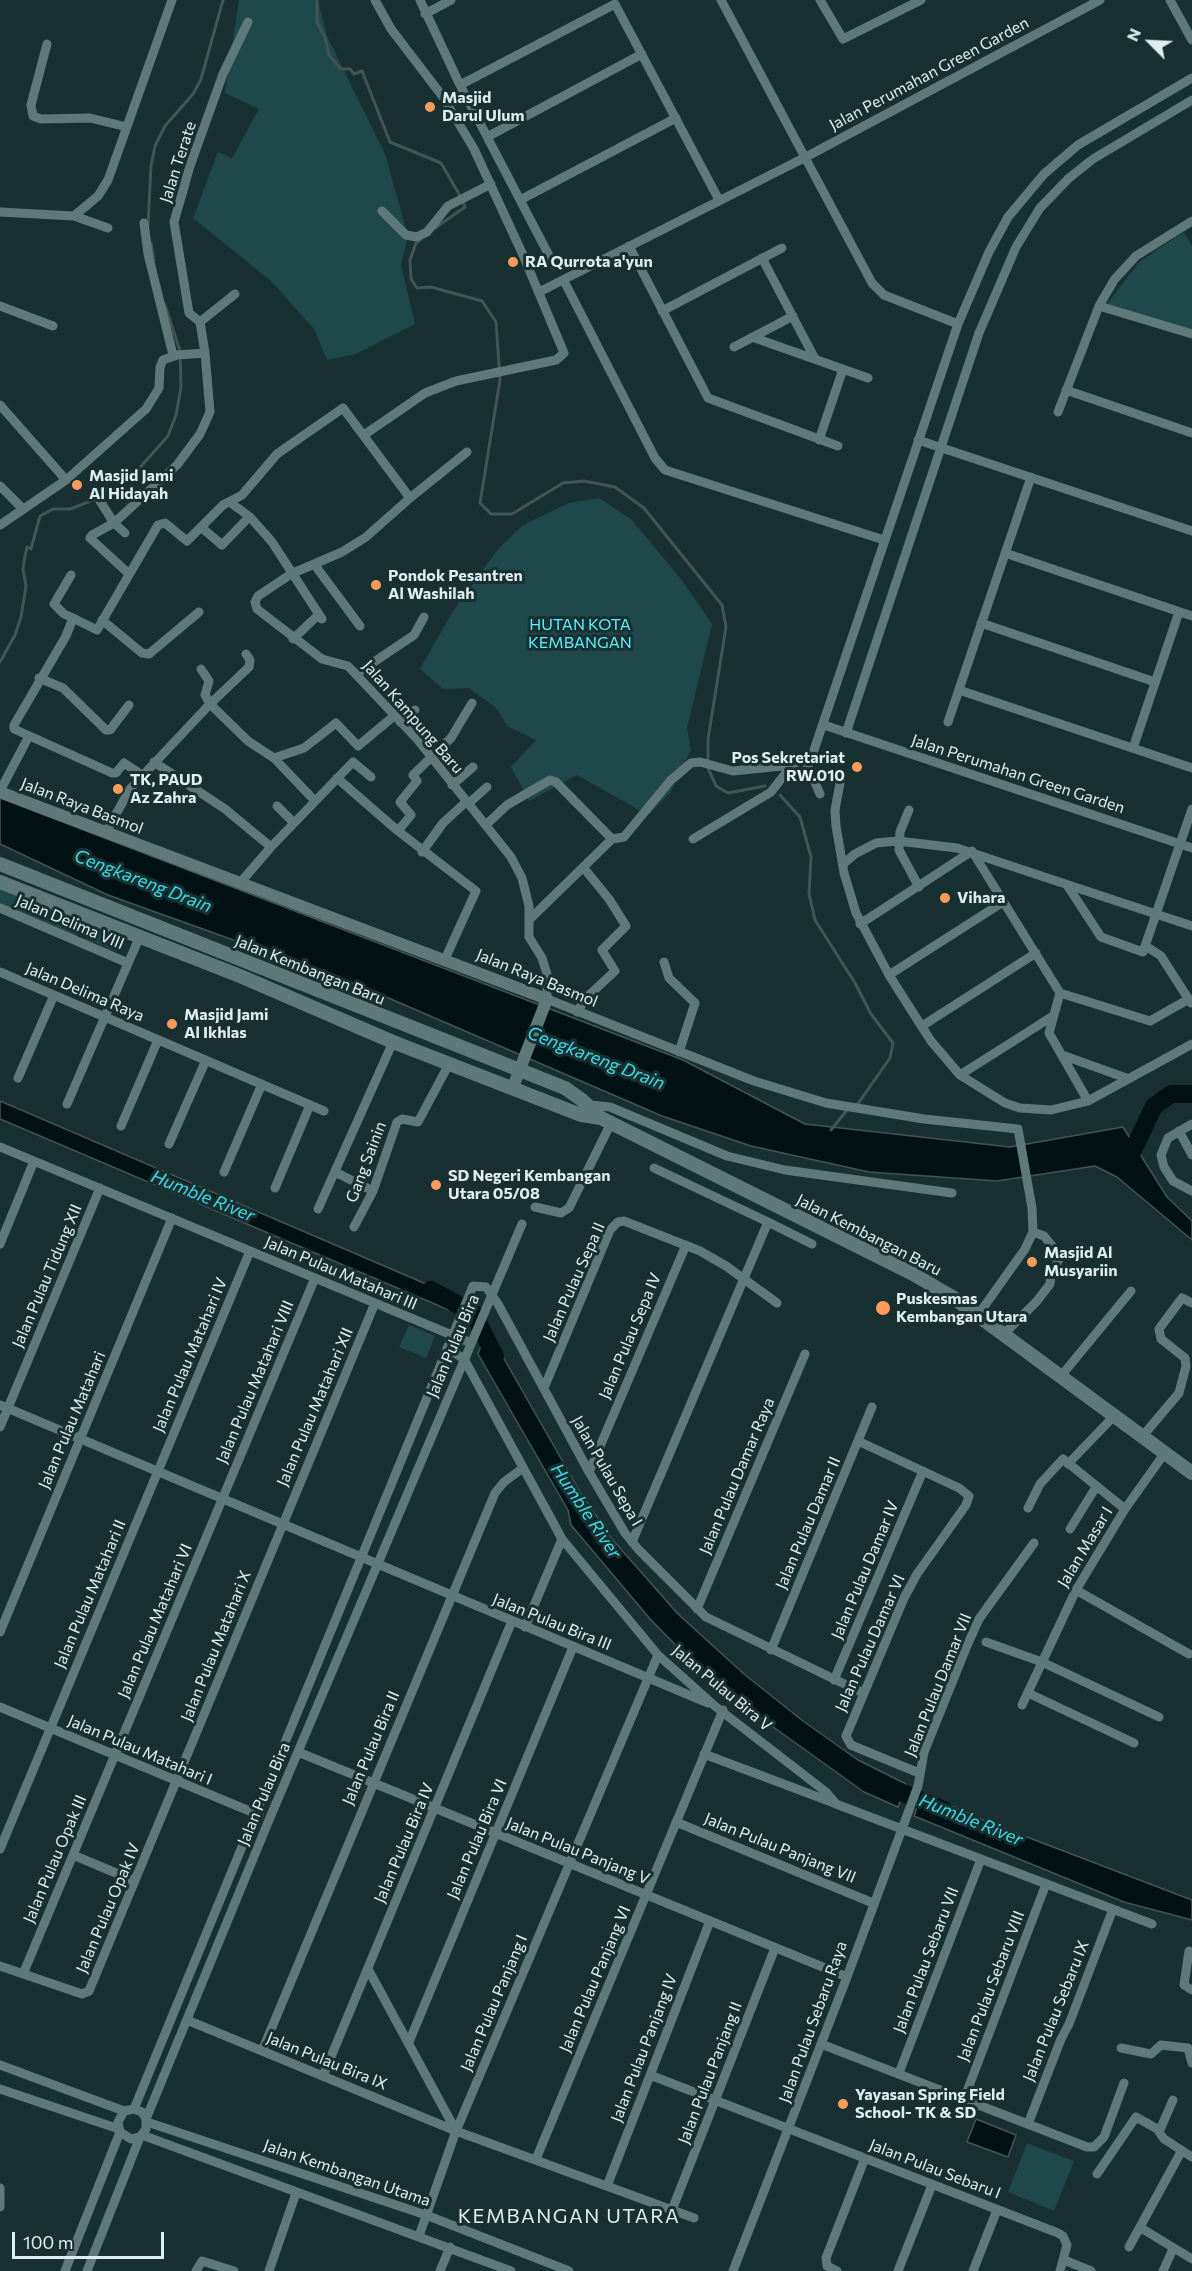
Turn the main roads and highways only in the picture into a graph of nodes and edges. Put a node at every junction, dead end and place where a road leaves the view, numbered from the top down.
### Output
1 (0, 864) edge
2 (0, 882) edge
3 (606, 1120) junction
4 (1192, 1473) edge

1 - 3 main road, Jalan Kembangan Baru
2 - 3 main road, Jalan Kembangan Baru
3 - 4 main road, Jalan Kembangan Baru

